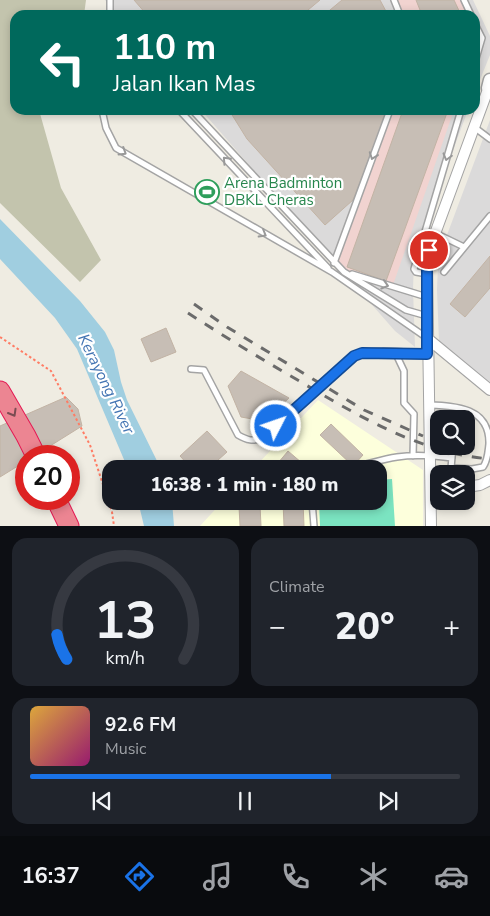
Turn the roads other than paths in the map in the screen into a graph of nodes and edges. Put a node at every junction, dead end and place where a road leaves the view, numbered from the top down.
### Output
1 (488, 91) edge
2 (480, 112) edge
3 (103, 115) edge
4 (183, 115) edge
5 (197, 115) edge
6 (388, 115) edge
7 (460, 115) edge
8 (479, 115) edge
9 (474, 127) junction
10 (490, 138) edge
11 (490, 216) edge
12 (435, 233) junction
13 (464, 247) junction
14 (334, 263) junction
15 (332, 272) junction
16 (344, 272) junction
17 (444, 272) dead end
18 (427, 274) junction
19 (427, 297) junction
20 (428, 316) junction
21 (428, 338) junction
22 (396, 352) junction
23 (427, 354) junction
24 (191, 369) dead end
25 (490, 390) edge
26 (0, 391) edge
27 (428, 405) junction
28 (30, 445) edge
29 (429, 455) junction
30 (452, 455) edge
31 (413, 456) junction
32 (452, 458) junction
33 (386, 460) edge
34 (431, 465) edge
35 (490, 480) edge
36 (475, 486) edge
37 (61, 510) edge
38 (313, 510) edge
39 (432, 510) edge
40 (68, 526) edge
41 (314, 526) edge
42 (431, 526) edge

1 - 2 street
3 -> 15 lane
15 -> 4 lane
5 - 14 lane
6 -> 14 lane
7 -> 18 lane
8 - 9 street
9 - 10 lane
9 - 12 street
11 - 13 lane
12 - 13 lane
12 - 18 street
13 - 17 lane
14 - 16 lane
15 - 21 lane
16 -> 19 lane
16 - 20 lane
18 - 19 street
19 - 20 street
20 - 21 street
21 - 23 street
21 - 25 street
22 - 23 lane
22 - 24 lane
22 - 31 lane
23 - 27 street
26 -> 28 highway
27 - 29 street
27 - 32 lane
29 - 31 lane
29 - 32 lane
29 - 34 street
30 - 32 lane
31 - 33 lane
35 - 36 street
37 - 40 highway
38 - 41 lane
39 - 42 street

